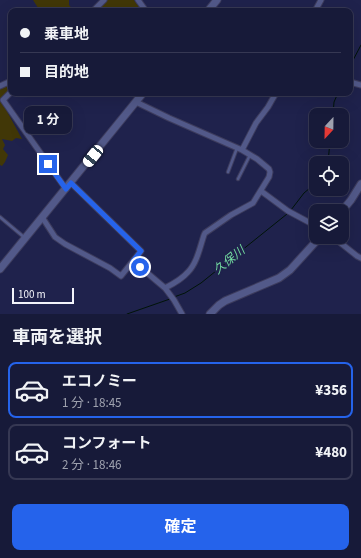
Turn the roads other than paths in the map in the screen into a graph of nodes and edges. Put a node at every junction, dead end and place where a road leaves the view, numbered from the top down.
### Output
1 (104, 0) edge
2 (217, 0) edge
3 (96, 8) edge
4 (210, 8) edge
5 (8, 95) edge
6 (141, 96) edge
7 (274, 96) edge
8 (136, 102) junction
9 (240, 148) junction
10 (250, 154) junction
11 (228, 172) dead end
12 (238, 179) dead end
13 (71, 183) junction
14 (361, 184) edge
15 (66, 189) junction
16 (261, 191) junction
17 (348, 204) edge
18 (0, 217) edge
19 (42, 217) junction
20 (309, 222) edge
21 (25, 239) junction
22 (314, 244) edge
23 (342, 244) edge
24 (361, 258) edge
25 (133, 261) junction
26 (0, 269) edge
27 (165, 288) junction
28 (182, 314) edge
29 (210, 314) edge

1 - 3 street
2 - 4 street
5 - 15 street
6 - 8 street
7 - 9 street
8 - 9 street
8 - 13 street
9 - 10 street
9 - 11 lane
10 - 12 lane
10 - 16 street
13 - 15 street
13 - 25 street
14 - 17 street
15 - 19 street
16 - 20 street
16 - 27 street
18 - 21 lane
19 - 21 street
19 - 25 street
21 - 26 street
22 - 29 street
23 - 24 street
25 - 27 street
27 - 28 street

